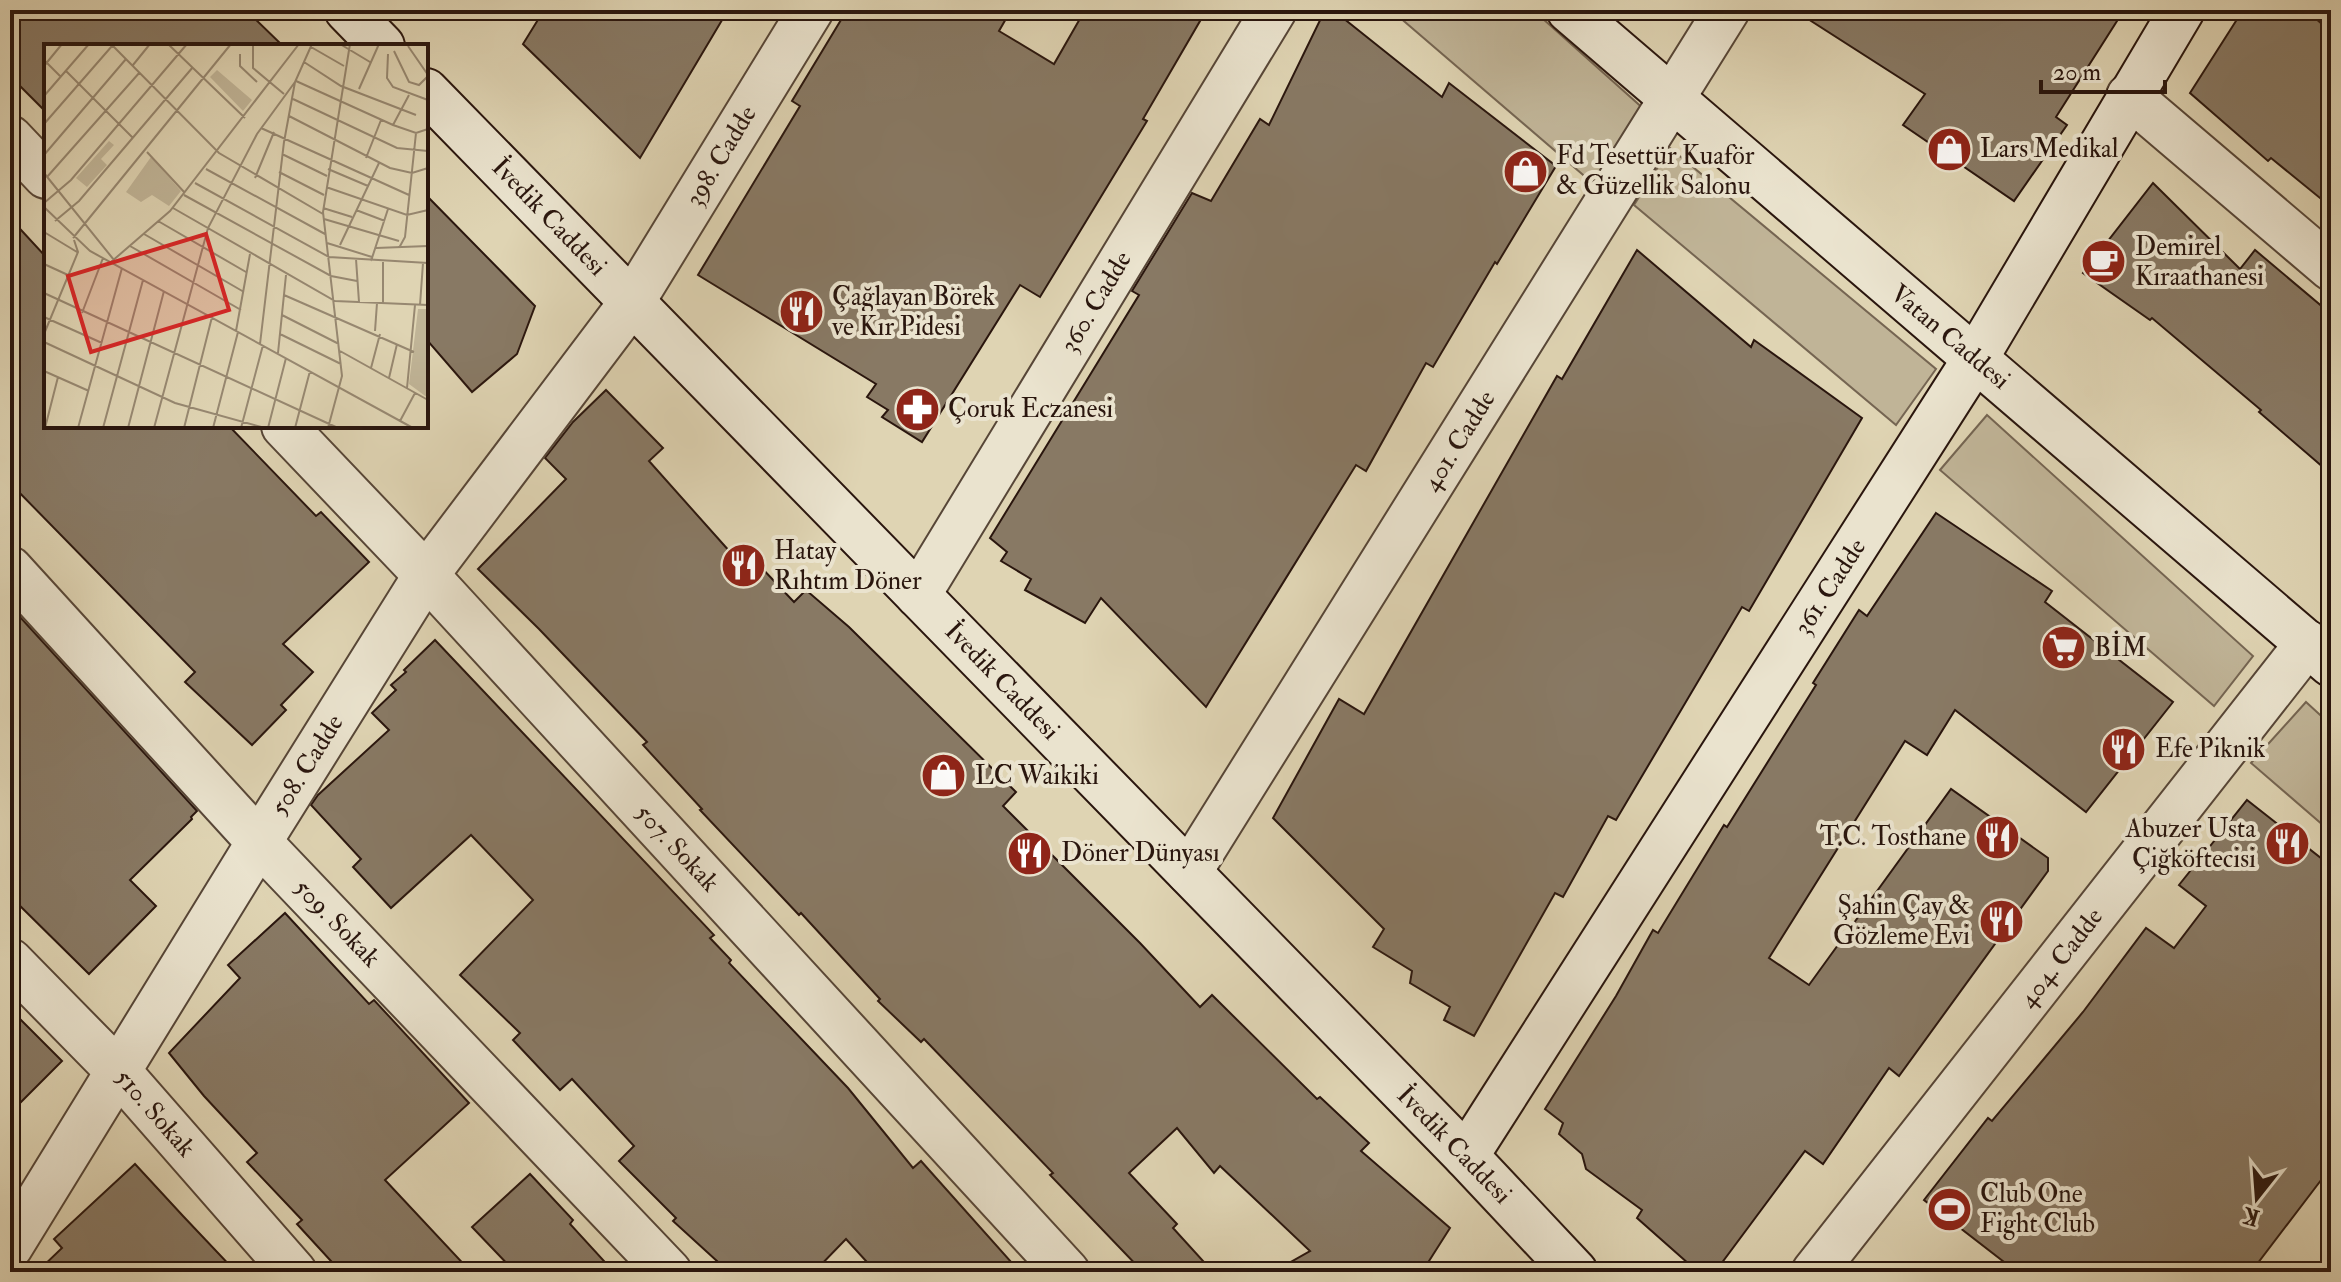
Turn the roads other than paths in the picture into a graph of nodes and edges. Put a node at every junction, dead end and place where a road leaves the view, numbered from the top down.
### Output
1 (347, 10) edge
2 (811, 10) edge
3 (1274, 10) edge
4 (1569, 10) edge
5 (1727, 10) edge
6 (2182, 10) edge
7 (380, 44) edge
8 (428, 93) edge
9 (2129, 96) junction
10 (1673, 101) junction
11 (10, 138) edge
12 (44, 174) edge
13 (2331, 268) edge
14 (632, 302) junction
15 (1975, 359) junction
16 (286, 428) edge
17 (10, 569) edge
18 (426, 575) junction
19 (918, 595) junction
20 (2319, 654) edge
21 (259, 842) junction
22 (1189, 872) junction
23 (10, 961) edge
24 (118, 1071) junction
25 (1466, 1156) junction
26 (10, 1247) edge
27 (294, 1272) edge
28 (669, 1272) edge
29 (1067, 1272) edge
30 (1575, 1272) edge
31 (1814, 1272) edge

1 - 7 street
2 - 14 street, 398. Cadde
3 - 19 street, 360. Cadde
4 - 10 street, Vatan Caddesi
5 - 10 street, 401. Cadde
6 - 9 street, 361. Cadde
8 - 14 street, İvedik Caddesi
9 - 13 street
9 - 15 street, 361. Cadde
10 - 15 street, Vatan Caddesi
10 - 22 street, 401. Cadde
11 - 12 street
14 - 18 street, 508. Cadde
14 - 19 street, İvedik Caddesi
15 - 20 street, Vatan Caddesi
15 - 25 street, 361. Cadde
16 - 18 street, 507. Sokak
17 - 21 street, 509. Sokak
18 - 21 street, 508. Cadde
18 - 29 street, 507. Sokak
19 - 22 street, İvedik Caddesi
20 - 31 street, 404. Cadde
21 - 24 street, 508. Cadde
21 - 28 street, 509. Sokak
22 - 25 street, İvedik Caddesi
23 - 24 street, 510. Sokak
24 - 26 street, 508. Cadde
24 - 27 street, 510. Sokak
25 - 30 street, İvedik Caddesi

